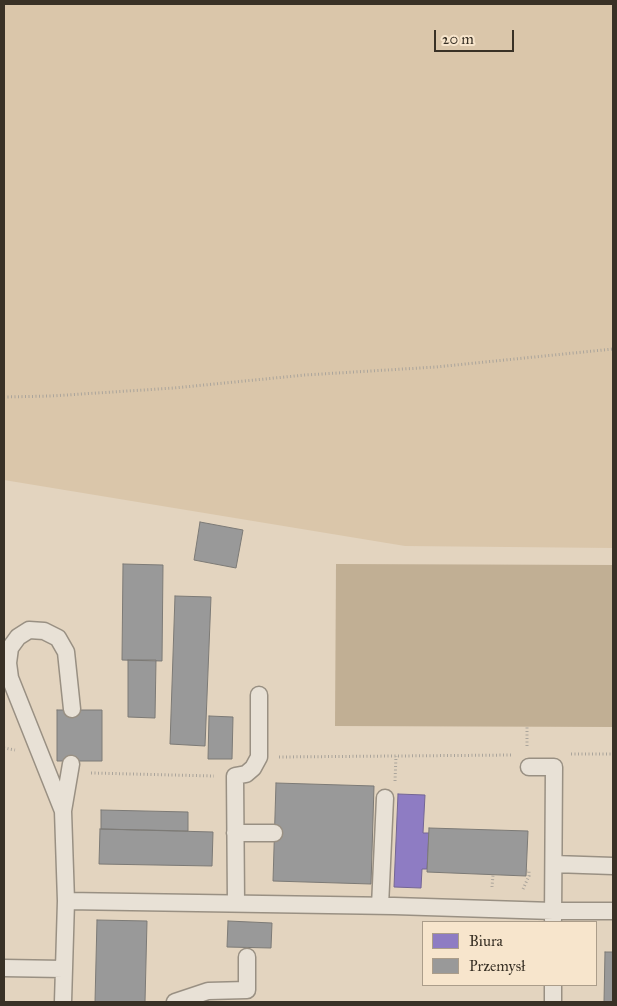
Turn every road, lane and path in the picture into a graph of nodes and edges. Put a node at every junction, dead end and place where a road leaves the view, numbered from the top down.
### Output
1 (613, 349) edge
2 (4, 397) edge
3 (259, 695) dead end
4 (72, 709) dead end
5 (527, 727) dead end
6 (518, 754) dead end
7 (565, 754) dead end
8 (613, 754) edge
9 (259, 757) junction
10 (528, 761) joint
11 (71, 768) joint
12 (235, 776) junction
13 (385, 798) dead end
14 (63, 811) junction
15 (235, 833) junction
16 (274, 833) dead end
17 (554, 864) junction
18 (613, 866) edge
19 (66, 901) junction
20 (236, 903) junction
21 (380, 906) junction
22 (613, 911) edge
23 (553, 917) edge
24 (247, 957) dead end
25 (4, 968) edge
26 (63, 969) junction
27 (553, 986) edge
28 (63, 1002) edge
29 (175, 1002) edge
30 (553, 1002) edge

1 - 2 path
3 - 9 lane
4 - 14 lane
5 - 10 path
6 - 9 path
7 - 8 path
9 - 12 lane
10 - 17 lane
11 - 12 path
11 - 14 lane
12 - 15 lane
13 - 21 lane
14 - 19 lane
15 - 16 lane
15 - 20 lane
17 - 18 lane
17 - 23 lane
19 - 20 lane
19 - 26 lane
20 - 21 lane
21 - 23 lane
22 - 23 lane
24 - 29 lane
25 - 26 lane
26 - 28 lane
27 - 30 lane

